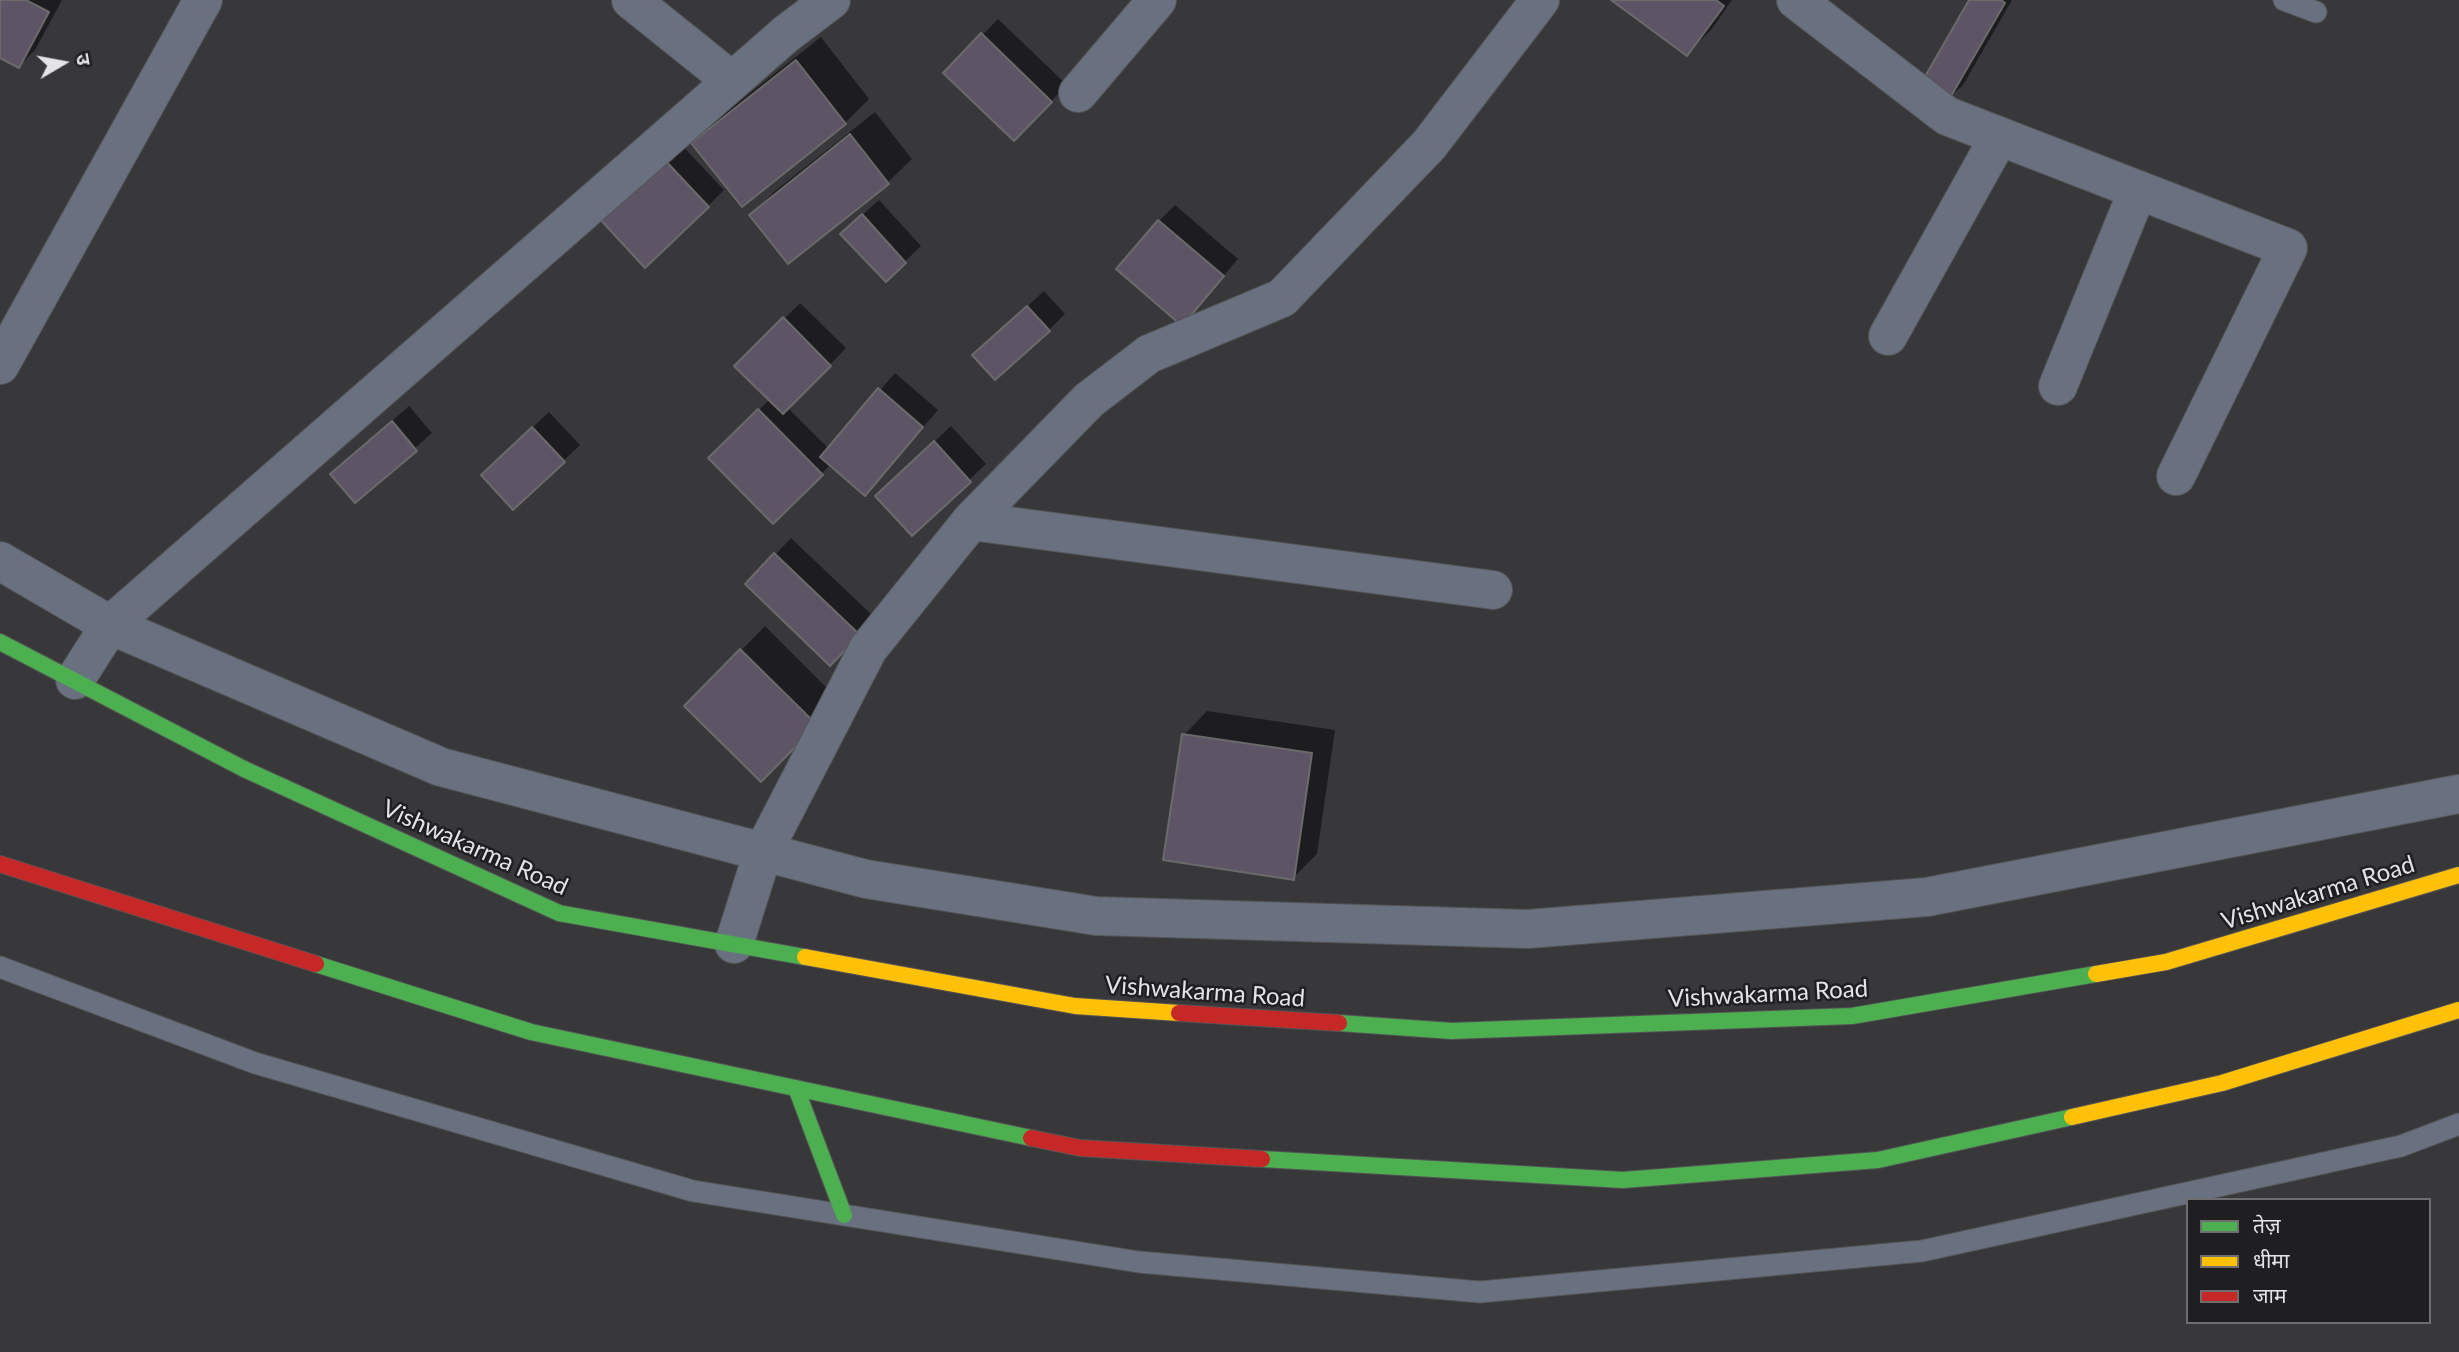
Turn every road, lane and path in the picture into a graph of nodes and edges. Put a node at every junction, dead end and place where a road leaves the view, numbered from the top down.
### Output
1 (203, 0) edge
2 (631, 0) edge
3 (831, 0) edge
4 (1157, 0) edge
5 (1540, 0) edge
6 (1796, 0) edge
7 (2284, 0) edge
8 (2316, 12) dead end
9 (732, 81) junction
10 (1078, 93) dead end
11 (1999, 136) junction
12 (2138, 190) junction
13 (1888, 336) dead end
14 (0, 365) edge
15 (2057, 386) dead end
16 (2176, 476) dead end
17 (971, 521) junction
18 (0, 561) edge
19 (1493, 590) dead end
20 (110, 625) junction
21 (0, 642) edge
22 (75, 680) junction
23 (2459, 793) edge
24 (763, 852) junction
25 (0, 864) edge
26 (2459, 875) edge
27 (734, 944) junction
28 (0, 967) edge
29 (2459, 1010) edge
30 (796, 1088) junction
31 (2459, 1124) edge
32 (844, 1215) junction

1 - 14 street
2 - 9 street
3 - 9 street
4 - 10 street
5 - 17 street
6 - 11 street
7 - 8 lane
9 - 20 street
11 - 12 street
11 - 13 street
12 - 15 street
12 - 16 street
17 - 19 street
17 - 24 street
18 - 20 street
20 - 22 street
20 - 24 street
21 - 22 main road, Vishwakarma Road
22 - 27 main road, Vishwakarma Road
23 - 24 street
24 - 27 street
25 - 30 main road
26 - 27 main road, Vishwakarma Road
28 - 32 lane
29 - 30 main road
30 - 32 main road
31 - 32 lane

